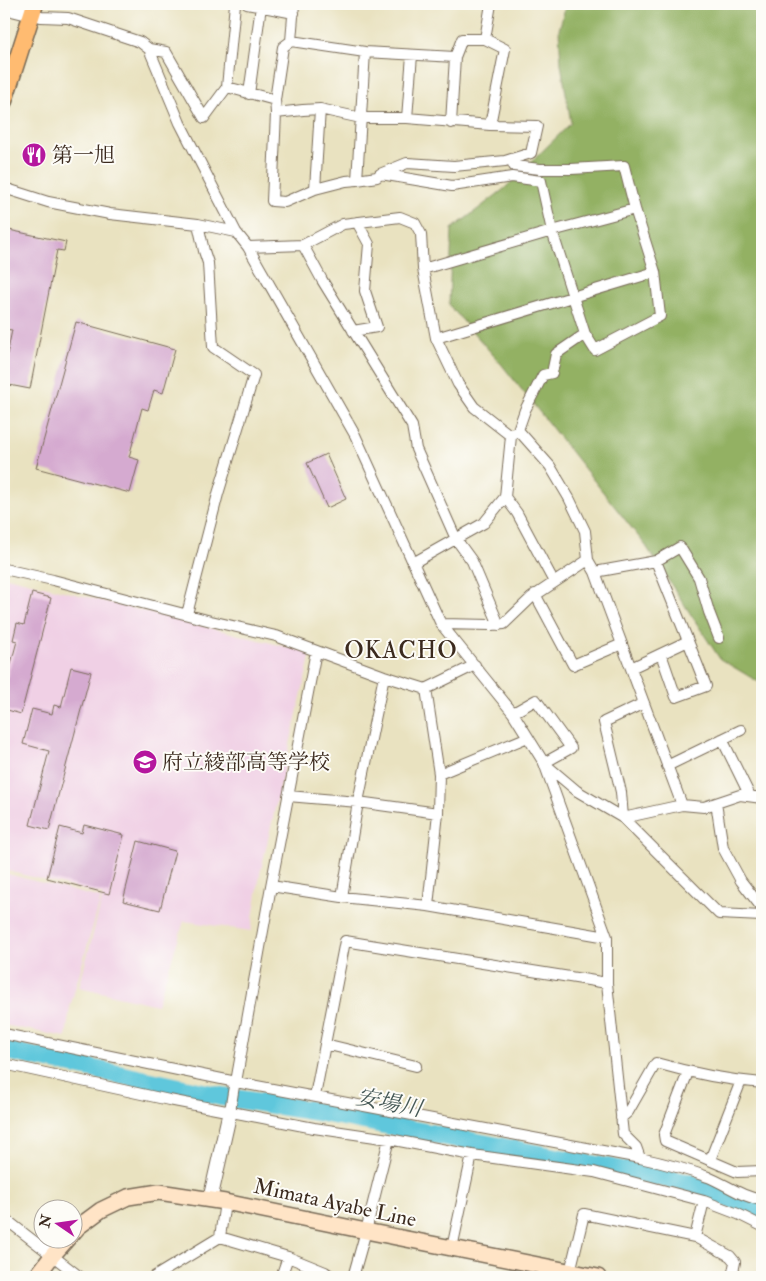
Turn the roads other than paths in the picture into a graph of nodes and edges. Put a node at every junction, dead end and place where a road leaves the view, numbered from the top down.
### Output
1 (235, 4) edge
2 (247, 4) edge
3 (491, 4) edge
4 (261, 6) junction
5 (4, 7) edge
6 (294, 8) edge
7 (33, 9) edge
8 (486, 39) junction
9 (291, 41) junction
10 (149, 49) junction
11 (365, 52) junction
12 (412, 55) junction
13 (455, 57) junction
14 (227, 87) junction
15 (249, 94) junction
16 (274, 100) junction
17 (4, 101) edge
18 (320, 109) junction
19 (276, 113) junction
20 (361, 118) junction
21 (407, 118) junction
22 (451, 123) junction
23 (490, 125) junction
24 (511, 159) junction
25 (380, 174) junction
26 (357, 180) junction
27 (4, 188) edge
28 (315, 189) junction
29 (635, 209) junction
30 (357, 222) junction
31 (198, 224) junction
32 (552, 231) junction
33 (236, 232) junction
34 (303, 245) junction
35 (248, 247) junction
36 (423, 269) junction
37 (655, 272) junction
38 (573, 297) junction
39 (353, 331) junction
40 (585, 334) junction
41 (436, 338) junction
42 (515, 433) junction
43 (505, 497) junction
44 (456, 539) junction
45 (588, 560) junction
46 (656, 561) junction
47 (413, 563) junction
48 (4, 569) edge
49 (595, 572) junction
50 (554, 582) junction
51 (535, 594) junction
52 (187, 614) junction
53 (441, 624) junction
54 (498, 625) junction
55 (719, 638) dead end
56 (688, 641) junction
57 (622, 644) junction
58 (316, 652) junction
59 (661, 654) junction
60 (475, 665) junction
61 (631, 668) junction
62 (384, 676) junction
63 (426, 688) junction
64 (644, 703) junction
65 (512, 713) junction
66 (741, 730) dead end
67 (528, 737) junction
68 (722, 740) junction
69 (544, 764) junction
70 (667, 766) junction
71 (438, 774) junction
72 (288, 796) junction
73 (750, 796) junction
74 (762, 798) edge
75 (358, 802) junction
76 (716, 803) junction
77 (682, 805) junction
78 (438, 813) junction
79 (623, 818) junction
80 (271, 886) junction
81 (342, 897) junction
82 (428, 906) junction
83 (762, 908) edge
84 (762, 916) edge
85 (607, 937) junction
86 (607, 984) junction
87 (4, 1034) edge
88 (324, 1044) junction
89 (4, 1064) edge
90 (416, 1066) dead end
91 (688, 1072) junction
92 (741, 1081) junction
93 (235, 1084) junction
94 (762, 1084) edge
95 (315, 1096) junction
96 (230, 1111) junction
97 (621, 1118) junction
98 (389, 1138) junction
99 (472, 1154) junction
100 (640, 1158) junction
101 (710, 1160) junction
102 (762, 1171) edge
103 (746, 1196) junction
104 (210, 1200) junction
105 (762, 1200) edge
106 (704, 1201) junction
107 (226, 1202) junction
108 (738, 1214) junction
109 (4, 1218) edge
110 (82, 1224) edge
111 (762, 1226) edge
112 (366, 1231) junction
113 (220, 1237) junction
114 (695, 1237) junction
115 (59, 1248) edge
116 (452, 1248) junction
117 (52, 1256) junction
118 (288, 1257) junction
119 (570, 1274) edge
120 (36, 1277) edge
121 (80, 1277) edge
122 (154, 1277) edge
123 (281, 1277) edge
124 (332, 1277) edge
125 (353, 1277) edge
126 (598, 1277) edge
127 (732, 1277) edge

1 - 14 street
2 - 4 street
3 - 8 street
4 - 6 street
4 - 15 street
5 - 7 street
6 - 9 street
7 - 10 street
7 - 17 main road
8 - 13 street
8 - 23 street
9 - 11 street
9 - 16 street
10 - 14 street
10 - 33 street
11 - 12 street
11 - 20 street
12 - 13 street
12 - 21 street
13 - 22 street
14 - 15 street
15 - 16 street
16 - 19 street
18 - 19 street
18 - 20 street
18 - 28 street
19 - 28 street
20 - 21 street
20 - 26 street
21 - 22 street
22 - 23 street
23 - 24 street
24 - 25 street
24 - 29 street
25 - 26 street
25 - 32 street
26 - 28 street
27 - 31 street
29 - 32 street
29 - 37 street
30 - 34 street
30 - 36 street
30 - 39 street
31 - 33 street
31 - 52 street
32 - 36 street
32 - 38 street
33 - 35 street
34 - 35 street
34 - 39 street
35 - 47 street
36 - 41 street
37 - 38 street
37 - 40 street
38 - 40 street
38 - 41 street
39 - 44 street
40 - 42 street
41 - 42 street
42 - 43 street
42 - 45 street
43 - 44 street
43 - 50 street
44 - 47 street
44 - 54 street
45 - 49 street
45 - 50 street
46 - 49 street
46 - 55 street
46 - 56 street
47 - 53 street
48 - 52 street
49 - 57 street
50 - 51 street
51 - 54 street
51 - 57 street
52 - 58 street
53 - 54 street
53 - 60 street
56 - 59 street
56 - 59 street
57 - 61 street
58 - 62 street
58 - 72 street
59 - 61 street
60 - 63 street
60 - 65 street
61 - 64 street
62 - 63 street
62 - 75 street
63 - 71 street
64 - 70 street
64 - 79 street
65 - 67 street
65 - 69 street
66 - 68 street
67 - 69 street
67 - 71 street
68 - 70 street
68 - 73 street
69 - 79 street
69 - 85 street
70 - 77 street
71 - 78 street
72 - 75 street
72 - 80 street
73 - 74 street
73 - 76 street
75 - 78 street
75 - 81 street
76 - 77 street
76 - 83 street
77 - 79 street
78 - 82 street
79 - 84 street
80 - 81 street
80 - 93 street
81 - 82 street
82 - 85 street
85 - 86 street
86 - 88 street
86 - 97 street
87 - 93 street
88 - 90 street
88 - 95 street
89 - 96 street
91 - 92 street
91 - 97 street
91 - 101 street
92 - 94 street
92 - 101 street
93 - 95 street
93 - 96 street
95 - 100 street
96 - 98 street
96 - 104 street
97 - 100 street
98 - 99 street
98 - 112 street
99 - 106 street
99 - 116 street
100 - 103 street
101 - 102 street
103 - 105 street
103 - 108 street
104 - 107 main road, Mimata Ayabe Line
104 - 110 main road, Mimata Ayabe Line
106 - 108 street
106 - 114 street
107 - 112 main road, Mimata Ayabe Line
107 - 113 street
108 - 111 street
109 - 117 street
112 - 116 main road, Mimata Ayabe Line
112 - 125 street
113 - 118 street
113 - 122 street
114 - 119 street
114 - 127 street
115 - 117 main road
116 - 119 main road, Mimata Ayabe Line
117 - 120 main road
117 - 121 street
118 - 123 street
118 - 124 street
119 - 126 main road, Mimata Ayabe Line

